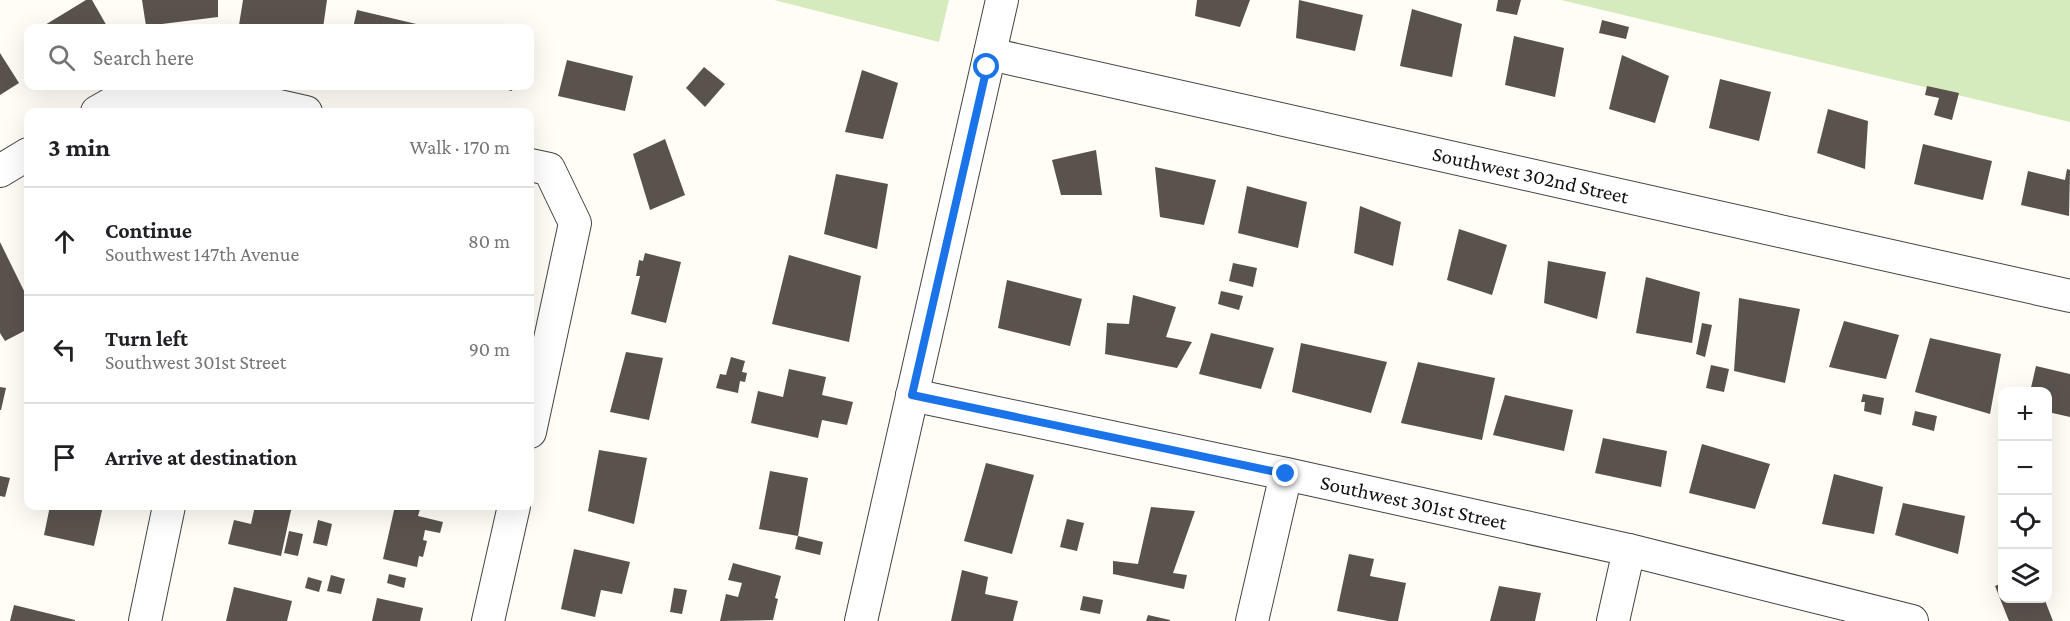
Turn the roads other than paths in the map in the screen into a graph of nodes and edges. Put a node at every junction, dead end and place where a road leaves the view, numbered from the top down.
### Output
1 (1002, 0) edge
2 (990, 54) junction
3 (252, 106) edge
4 (104, 108) edge
5 (270, 108) edge
6 (24, 156) edge
7 (539, 167) edge
8 (0, 171) edge
9 (2070, 296) edge
10 (912, 395) junction
11 (534, 413) edge
12 (1286, 474) junction
13 (168, 510) edge
14 (513, 510) edge
15 (1629, 550) junction
16 (145, 621) edge
17 (488, 621) edge
18 (861, 621) edge
19 (1252, 621) edge
20 (1613, 621) edge
21 (1912, 621) edge

1 - 2 street
2 - 9 street, Southwest 302nd Street
2 - 10 street
3 - 4 street
3 - 5 street
6 - 8 street
7 - 11 street
10 - 12 street, Southwest 301st Street
10 - 18 street
12 - 15 street, Southwest 301st Street
12 - 19 street
13 - 16 street
14 - 17 street
15 - 20 street
15 - 21 street, Southwest 301st Street

